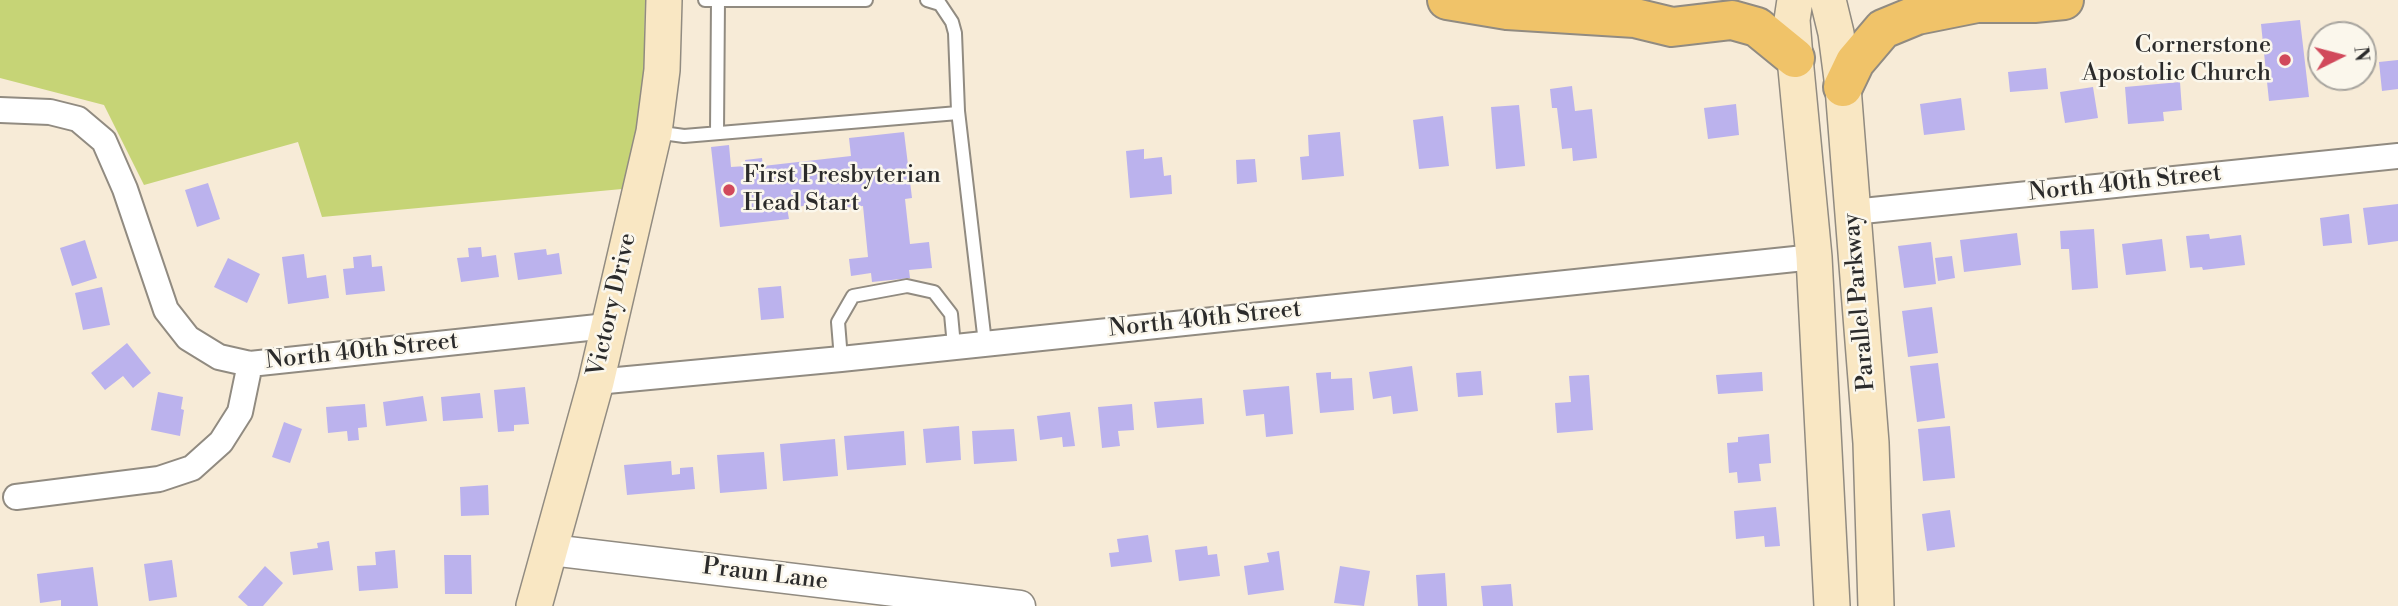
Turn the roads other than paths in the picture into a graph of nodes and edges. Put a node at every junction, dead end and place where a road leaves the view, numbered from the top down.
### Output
1 (664, 0) edge
2 (705, 0) edge
3 (718, 0) edge
4 (866, 0) edge
5 (927, 0) edge
6 (1447, 0) edge
7 (1683, 0) edge
8 (1795, 0) edge
9 (1828, 0) edge
10 (2064, 0) edge
11 (1972, 2) edge
12 (1635, 18) junction
13 (1795, 58) junction
14 (1843, 87) junction
15 (0, 110) edge
16 (958, 113) junction
17 (654, 132) junction
18 (717, 133) junction
19 (2398, 156) edge
20 (1853, 212) junction
21 (1815, 257) junction
22 (607, 326) junction
23 (985, 343) junction
24 (954, 346) junction
25 (841, 359) junction
26 (250, 364) junction
27 (596, 382) junction
28 (16, 498) dead end
29 (551, 550) junction
30 (534, 606) edge
31 (1020, 606) edge
32 (1832, 606) edge
33 (1876, 606) edge

1 - 17 main road, Victory Drive
2 - 3 lane
3 - 4 lane
3 - 18 lane
5 - 16 lane
6 - 12 highway
7 - 12 highway
8 - 13 main road, Parallel Parkway
9 - 14 main road, Parallel Parkway
10 - 11 highway
11 - 14 highway
12 - 13 highway
13 - 21 main road, Parallel Parkway
14 - 20 main road, Parallel Parkway
15 - 26 street
16 - 18 lane
16 - 23 lane
17 - 18 lane
17 - 22 main road, Victory Drive
19 - 20 street, North 40th Street
20 - 33 main road, Parallel Parkway
21 - 23 street, North 40th Street
21 - 32 main road, Parallel Parkway
22 - 26 street, North 40th Street
22 - 27 main road, Victory Drive
23 - 24 street, North 40th Street
24 - 25 street, North 40th Street
24 - 25 lane
25 - 27 street, North 40th Street
26 - 28 street, North 40th Street
27 - 29 main road, Victory Drive
29 - 30 main road, Victory Drive
29 - 31 street, Praun Lane

